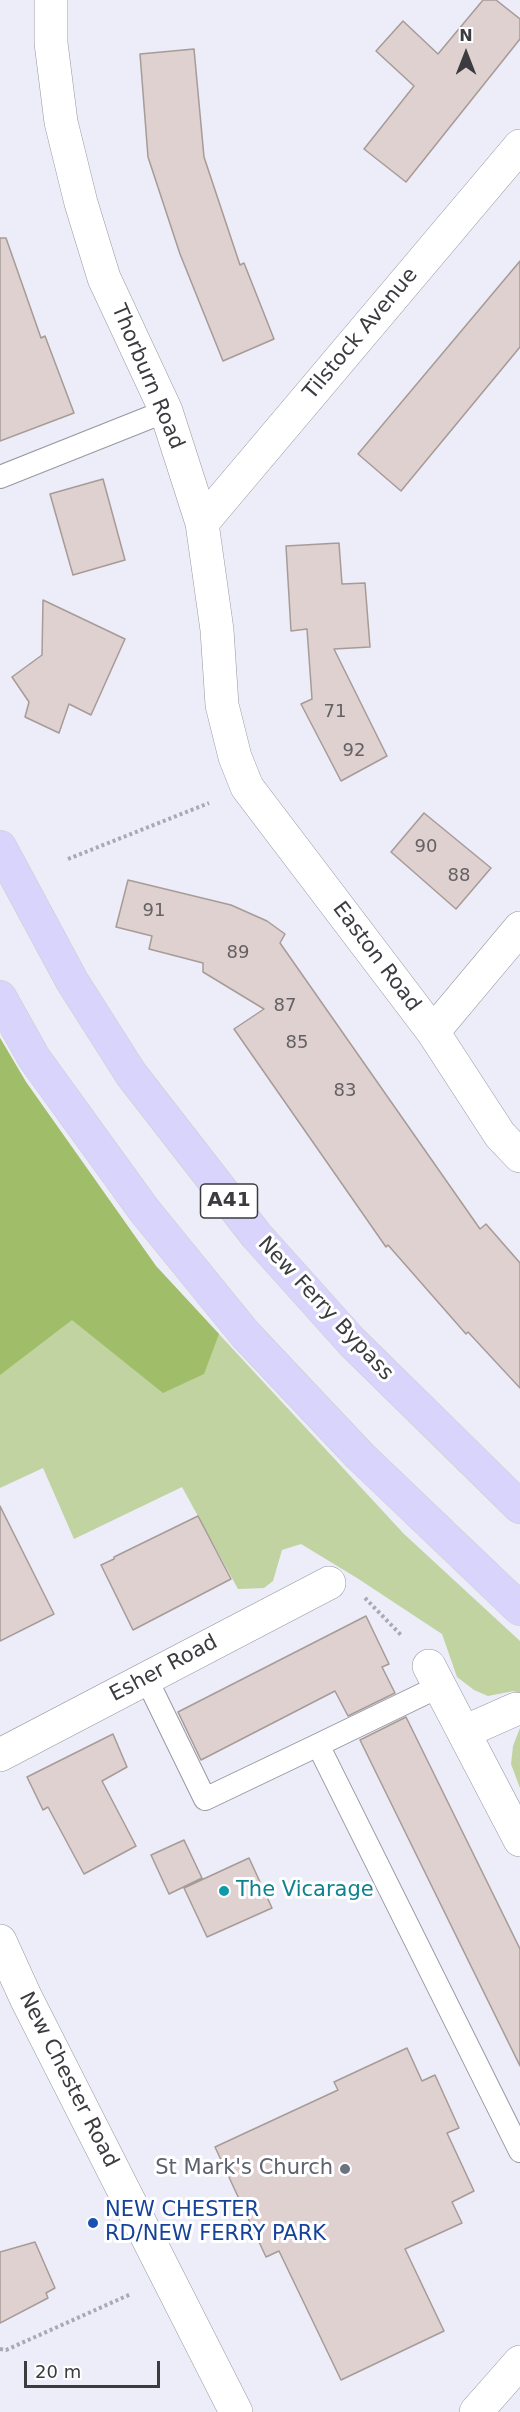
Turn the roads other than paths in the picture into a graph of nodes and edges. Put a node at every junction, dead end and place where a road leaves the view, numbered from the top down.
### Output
1 (51, 0) edge
2 (520, 146) edge
3 (166, 411) junction
4 (0, 477) edge
5 (202, 523) junction
6 (236, 757) joint
7 (0, 847) edge
8 (520, 928) edge
9 (0, 997) edge
10 (433, 1032) junction
11 (520, 1156) edge
12 (520, 1507) edge
13 (329, 1583) road end
14 (520, 1609) edge
15 (435, 1676) joint
16 (146, 1678) junction
17 (516, 1709) dead end
18 (464, 1732) junction
19 (318, 1745) junction
20 (0, 1755) edge
21 (520, 1840) edge
22 (0, 1941) edge
23 (520, 2151) edge
24 (520, 2362) edge
25 (236, 2412) edge
26 (476, 2412) edge

1 - 3 street, Thorburn Road
2 - 5 street, Tilstock Avenue
3 - 4 lane
3 - 5 street, Thorburn Road
5 - 6 street, Thorburn Road
6 - 10 street, Easton Road
7 - 12 highway, New Ferry Bypass / A41
8 - 10 street
9 - 14 highway
10 - 11 street, Easton Road
13 - 16 street, Esher Road
15 - 18 street
15 - 19 lane
16 - 19 lane
16 - 20 street, Esher Road
17 - 18 street
18 - 21 street
19 - 23 lane
22 - 25 street, New Chester Road
24 - 26 street

